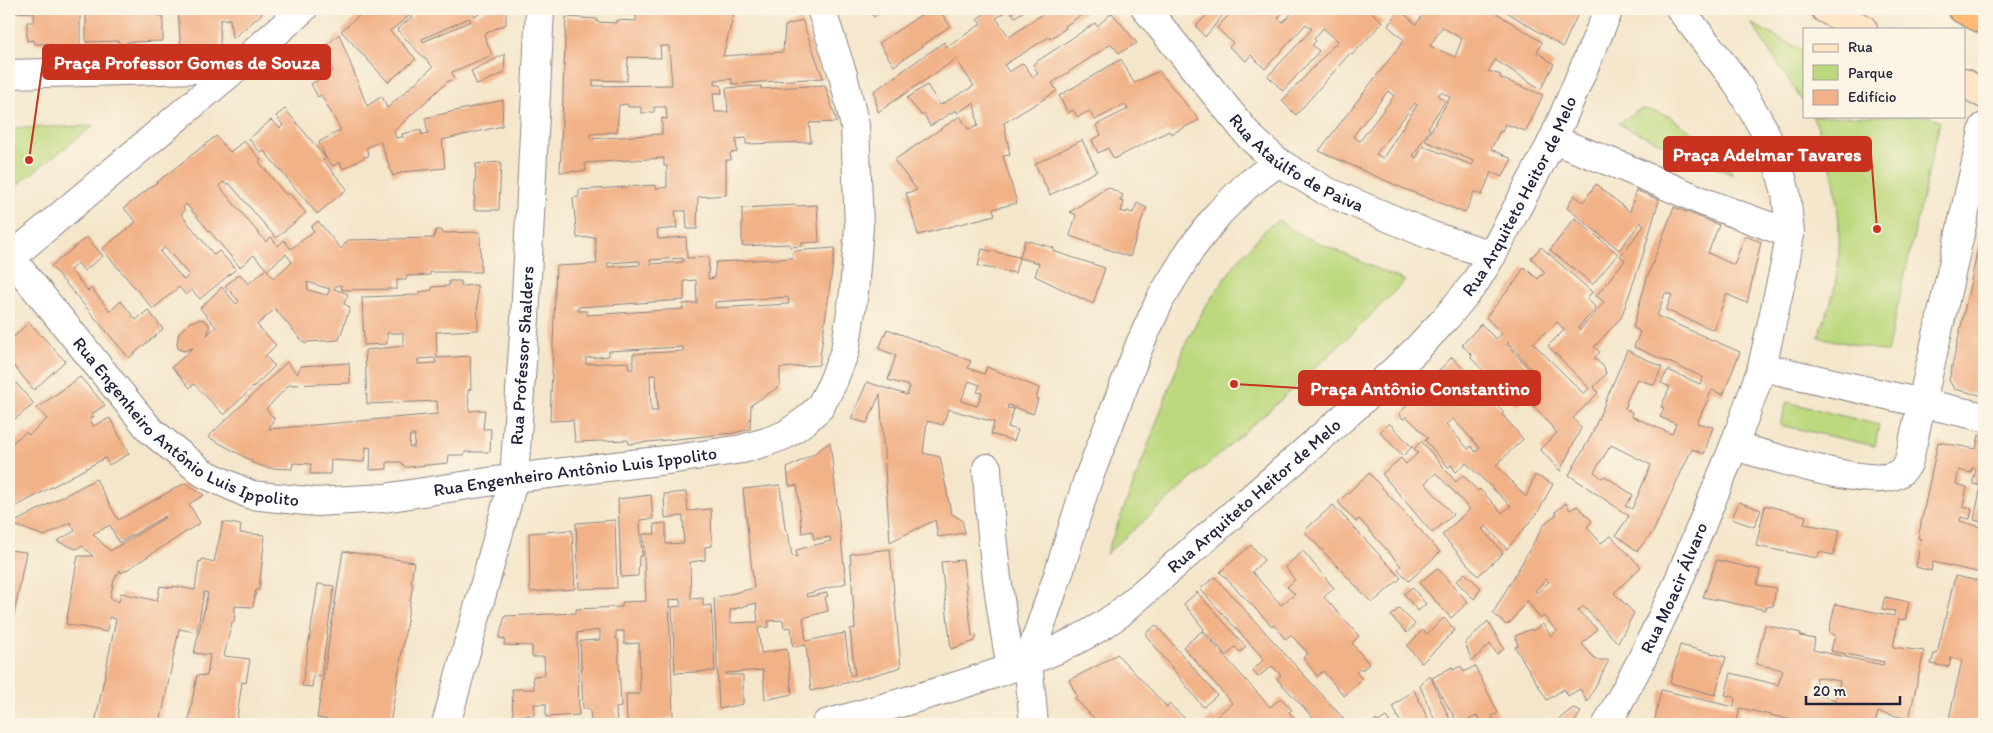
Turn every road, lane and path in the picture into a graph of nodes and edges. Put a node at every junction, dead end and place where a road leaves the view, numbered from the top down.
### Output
1 (303, 9) edge
2 (540, 9) edge
3 (821, 9) edge
4 (1146, 9) edge
5 (1609, 9) edge
6 (1680, 9) edge
7 (1825, 9) edge
8 (1962, 9) edge
9 (1984, 20) edge
10 (1861, 28) edge
11 (236, 68) junction
12 (9, 74) edge
13 (1966, 84) edge
14 (1984, 94) edge
15 (1984, 127) edge
16 (1553, 140) junction
17 (1278, 162) junction
18 (1790, 234) junction
19 (1492, 255) junction
20 (10, 258) edge
21 (1762, 367) junction
22 (1922, 404) junction
23 (1984, 417) edge
24 (1734, 446) junction
25 (987, 468) dead end
26 (514, 478) junction
27 (1020, 665) junction
28 (446, 724) edge
29 (826, 724) edge
30 (1034, 724) edge
31 (1607, 724) edge

1 - 11 street
2 - 26 street, Rua Professor Shalders
3 - 26 street, Rua Engenheiro Antônio Luis Ippolito
4 - 17 street, Rua Ataúlfo de Paiva
5 - 16 street, Rua Arquiteto Heitor de Melo
6 - 18 street, Rua Moacir Álvaro
7 - 10 main road
8 - 9 highway
11 - 12 street
11 - 20 street
13 - 14 main road
15 - 22 street
16 - 18 street
16 - 19 street, Rua Arquiteto Heitor de Melo
17 - 19 street, Rua Ataúlfo de Paiva
17 - 27 street
18 - 21 street, Rua Moacir Álvaro
19 - 27 street, Rua Arquiteto Heitor de Melo
20 - 26 street, Rua Engenheiro Antônio Luis Ippolito
21 - 22 street
21 - 24 street, Rua Moacir Álvaro
22 - 23 street
22 - 24 street
24 - 31 street, Rua Moacir Álvaro
25 - 27 street
26 - 28 street, Rua Professor Shalders
27 - 29 street, Rua Arquiteto Heitor de Melo
27 - 30 street

